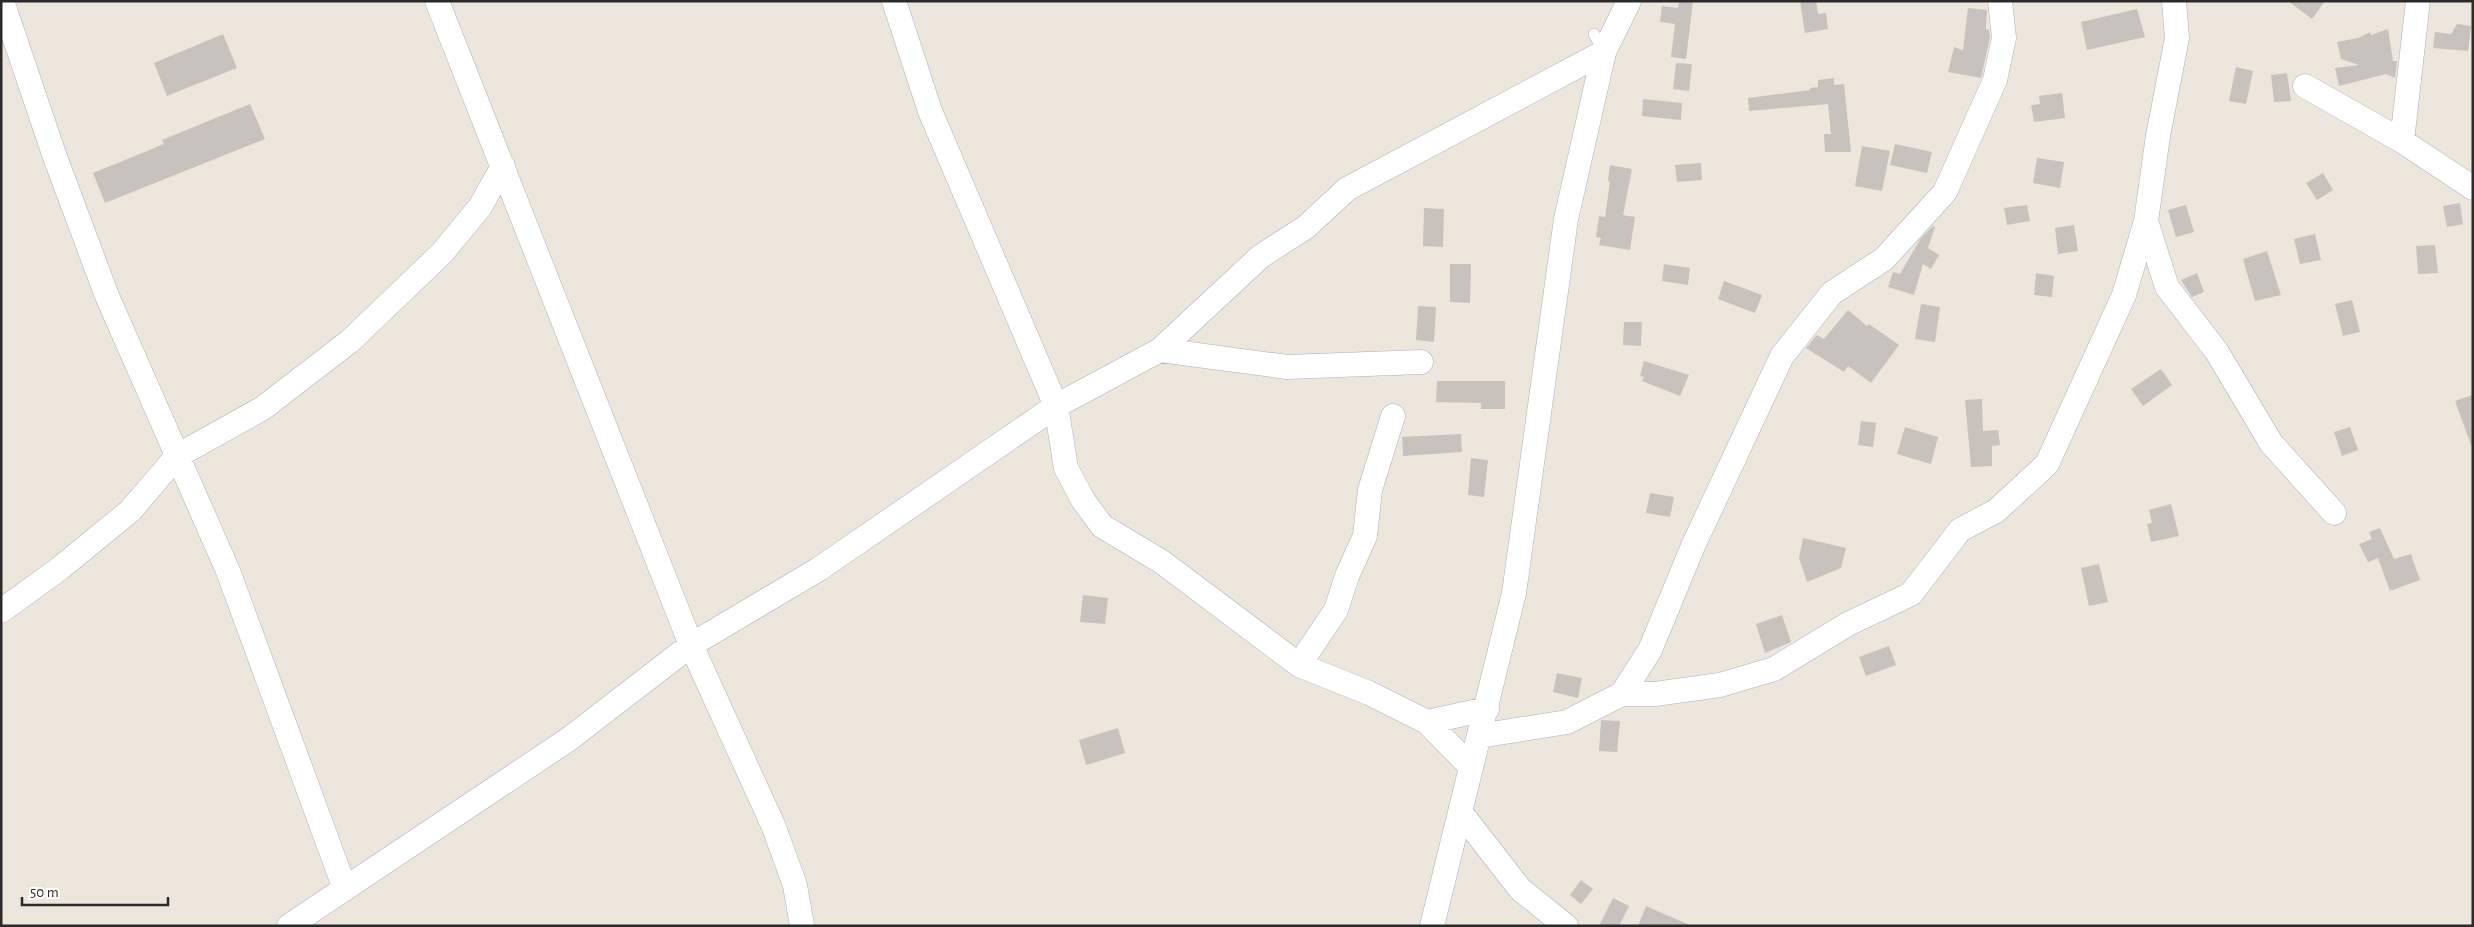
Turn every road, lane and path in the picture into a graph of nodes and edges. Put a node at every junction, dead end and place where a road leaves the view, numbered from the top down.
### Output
1 (2, 1) edge
2 (437, 1) edge
3 (894, 1) edge
4 (1613, 1) edge
5 (1629, 1) edge
6 (2000, 1) edge
7 (2174, 1) edge
8 (2418, 1) edge
9 (1599, 43) junction
10 (2305, 86) dead end
11 (2402, 140) junction
12 (503, 166) junction
13 (2473, 188) edge
14 (2146, 222) junction
15 (1160, 350) junction
16 (1421, 362) dead end
17 (1056, 406) junction
18 (1394, 416) dead end
19 (177, 456) junction
20 (2334, 513) dead end
21 (1, 611) edge
22 (691, 646) junction
23 (1299, 665) junction
24 (1622, 694) junction
25 (1487, 709) junction
26 (1427, 722) junction
27 (1479, 736) junction
28 (1471, 767) junction
29 (1461, 813) junction
30 (345, 889) junction
31 (289, 926) edge
32 (802, 926) edge
33 (1432, 926) edge
34 (1566, 926) edge

1 - 19 street
2 - 12 street
3 - 17 street
4 - 9 street
5 - 9 street
6 - 24 street
7 - 14 street
8 - 11 street
9 - 15 street
9 - 25 street
10 - 11 street
11 - 13 street
12 - 19 street
12 - 22 street
14 - 20 street
14 - 24 street
15 - 16 street
15 - 17 street
17 - 22 street
17 - 23 street
18 - 23 street
19 - 21 street
19 - 30 street
22 - 30 street
22 - 32 street
23 - 26 street
24 - 27 street
25 - 26 street
25 - 27 street
26 - 28 street
27 - 28 street
28 - 29 street
29 - 33 street
29 - 34 street
30 - 31 street

